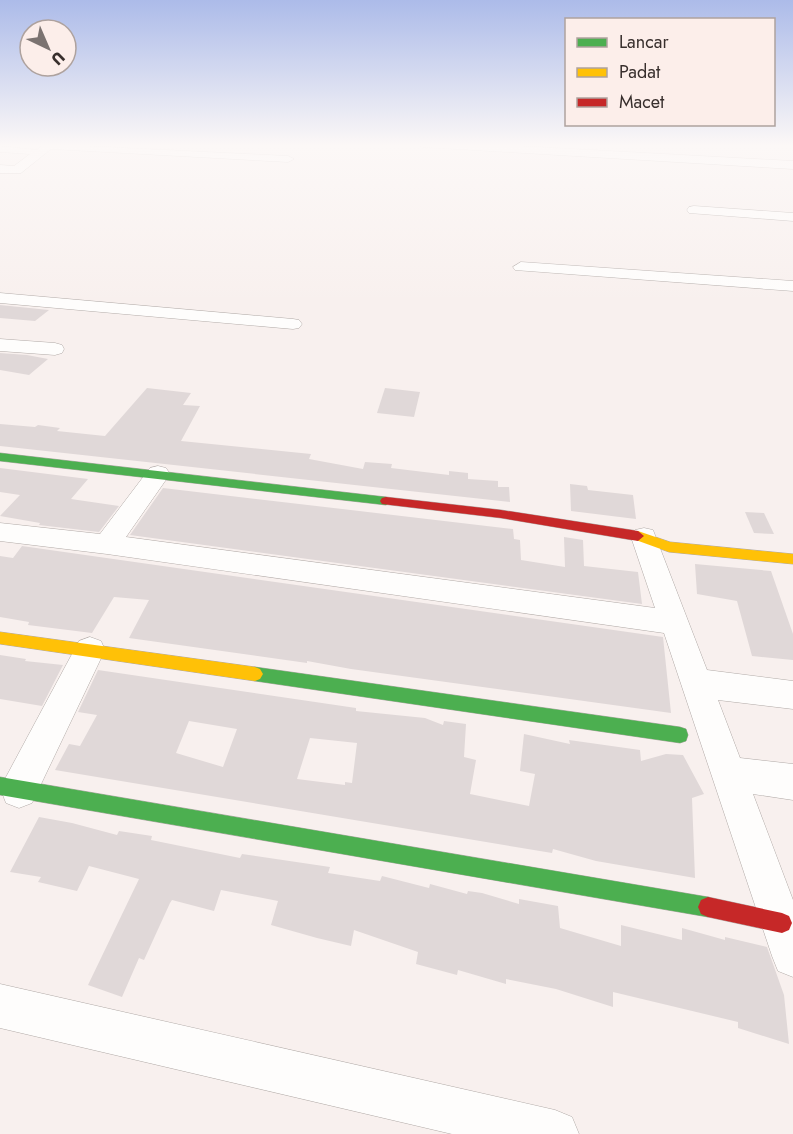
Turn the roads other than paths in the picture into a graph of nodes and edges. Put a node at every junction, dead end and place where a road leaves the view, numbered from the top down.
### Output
1 (694, 210) dead end
2 (793, 218) edge
3 (521, 267) dead end
4 (793, 286) edge
5 (0, 298) edge
6 (293, 324) dead end
7 (0, 345) edge
8 (55, 349) dead end
9 (0, 457) edge
10 (158, 474) junction
11 (0, 532) edge
12 (644, 537) junction
13 (107, 544) junction
14 (793, 559) edge
15 (675, 623) junction
16 (0, 638) edge
17 (90, 650) junction
18 (696, 683) junction
19 (793, 695) edge
20 (680, 735) dead end
21 (729, 774) junction
22 (793, 782) edge
23 (10, 788) edge
24 (782, 923) junction
25 (793, 956) edge
26 (0, 1006) edge
27 (555, 1134) edge

1 - 2 street
3 - 4 street
5 - 6 street
7 - 8 street
9 - 10 street
10 - 12 street
10 - 13 street
11 - 13 street
12 - 14 street
12 - 15 street
13 - 15 street
15 - 18 street
16 - 17 street
17 - 20 street
17 - 23 street
18 - 19 street
18 - 21 street
21 - 22 street
21 - 24 street
23 - 24 street
24 - 25 street
26 - 27 street

